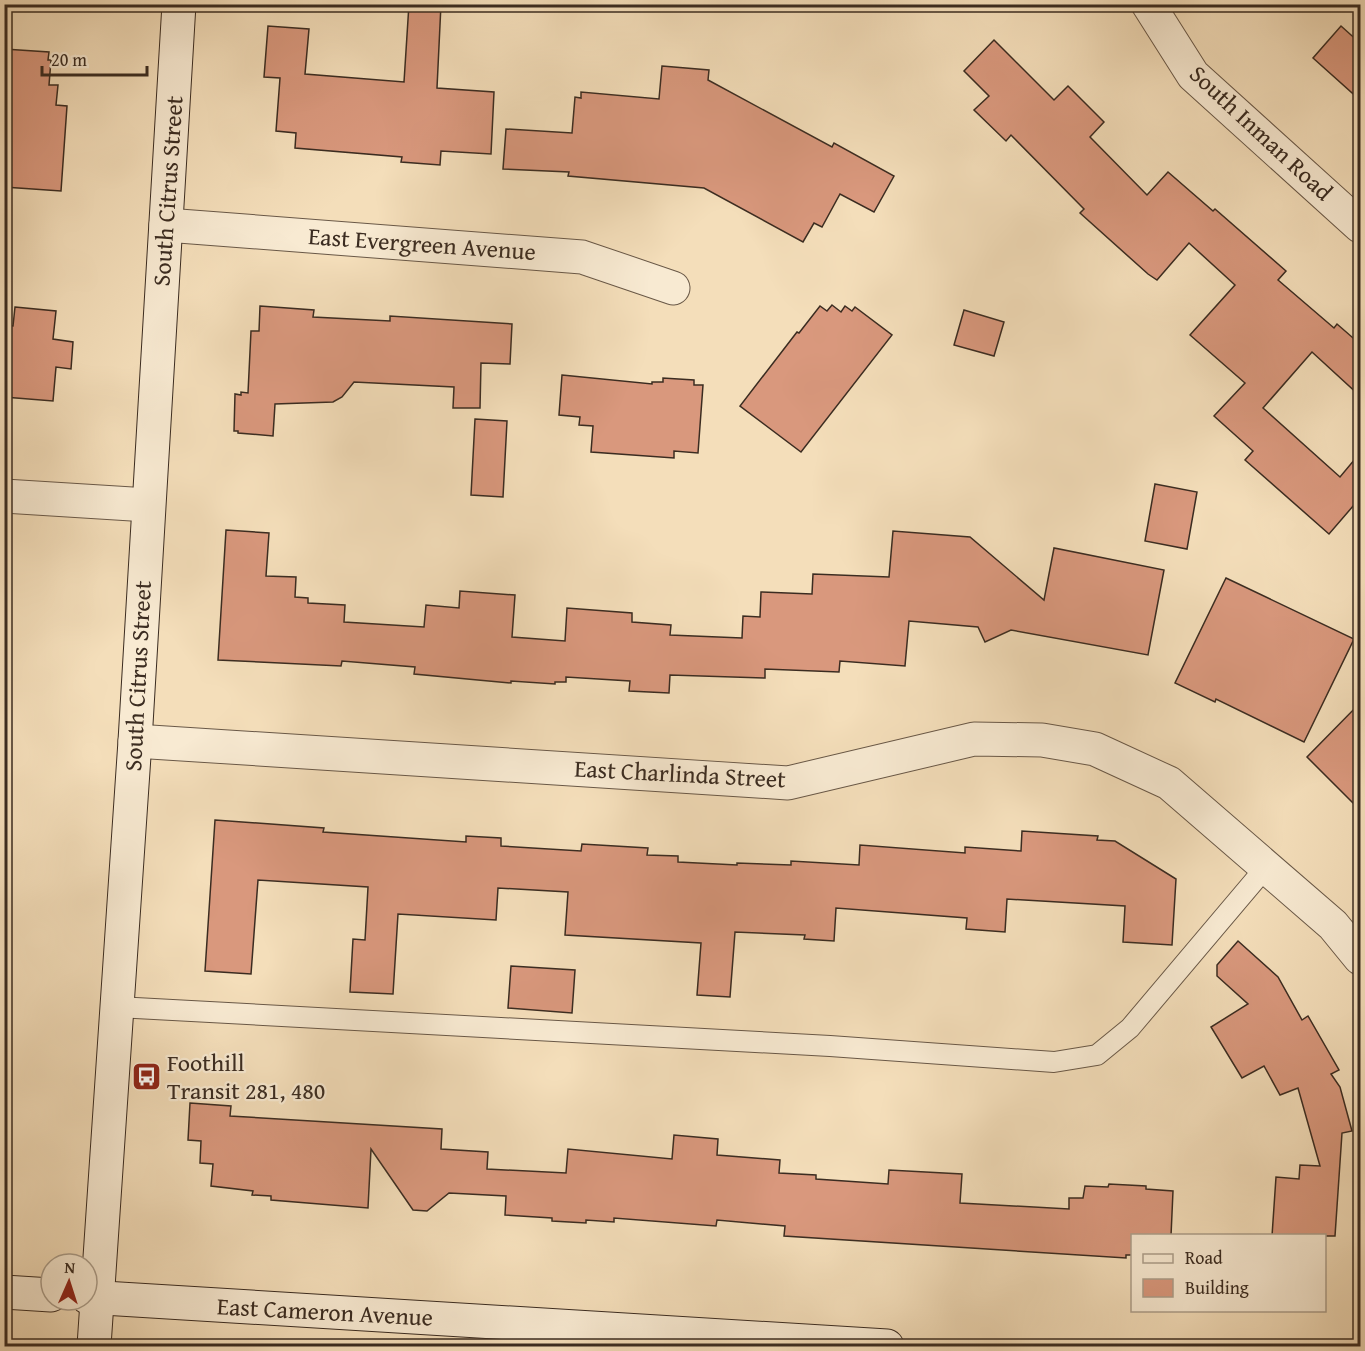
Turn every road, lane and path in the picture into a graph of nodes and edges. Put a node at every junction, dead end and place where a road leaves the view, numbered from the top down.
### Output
1 (179, 4) edge
2 (1148, 4) edge
3 (166, 225) junction
4 (1360, 226) edge
5 (673, 288) dead end
6 (4, 496) edge
7 (148, 506) junction
8 (135, 741) junction
9 (1266, 867) junction
10 (1360, 958) edge
11 (117, 1007) junction
12 (96, 1252) edge
13 (4, 1292) edge
14 (39, 1294) edge
15 (99, 1298) edge
16 (93, 1312) edge
17 (94, 1347) edge
18 (887, 1347) edge

1 - 3 street, South Citrus Street
2 - 4 street, South Inman Road
3 - 5 street, East Evergreen Avenue
3 - 7 street, South Citrus Street
6 - 7 street
7 - 8 street, South Citrus Street
8 - 9 street, East Charlinda Street
8 - 11 street, South Citrus Street
9 - 10 street, East Charlinda Street
9 - 11 lane
11 - 12 street, South Citrus Street
13 - 14 street
15 - 18 street, East Cameron Avenue
16 - 17 street, South Citrus Street

